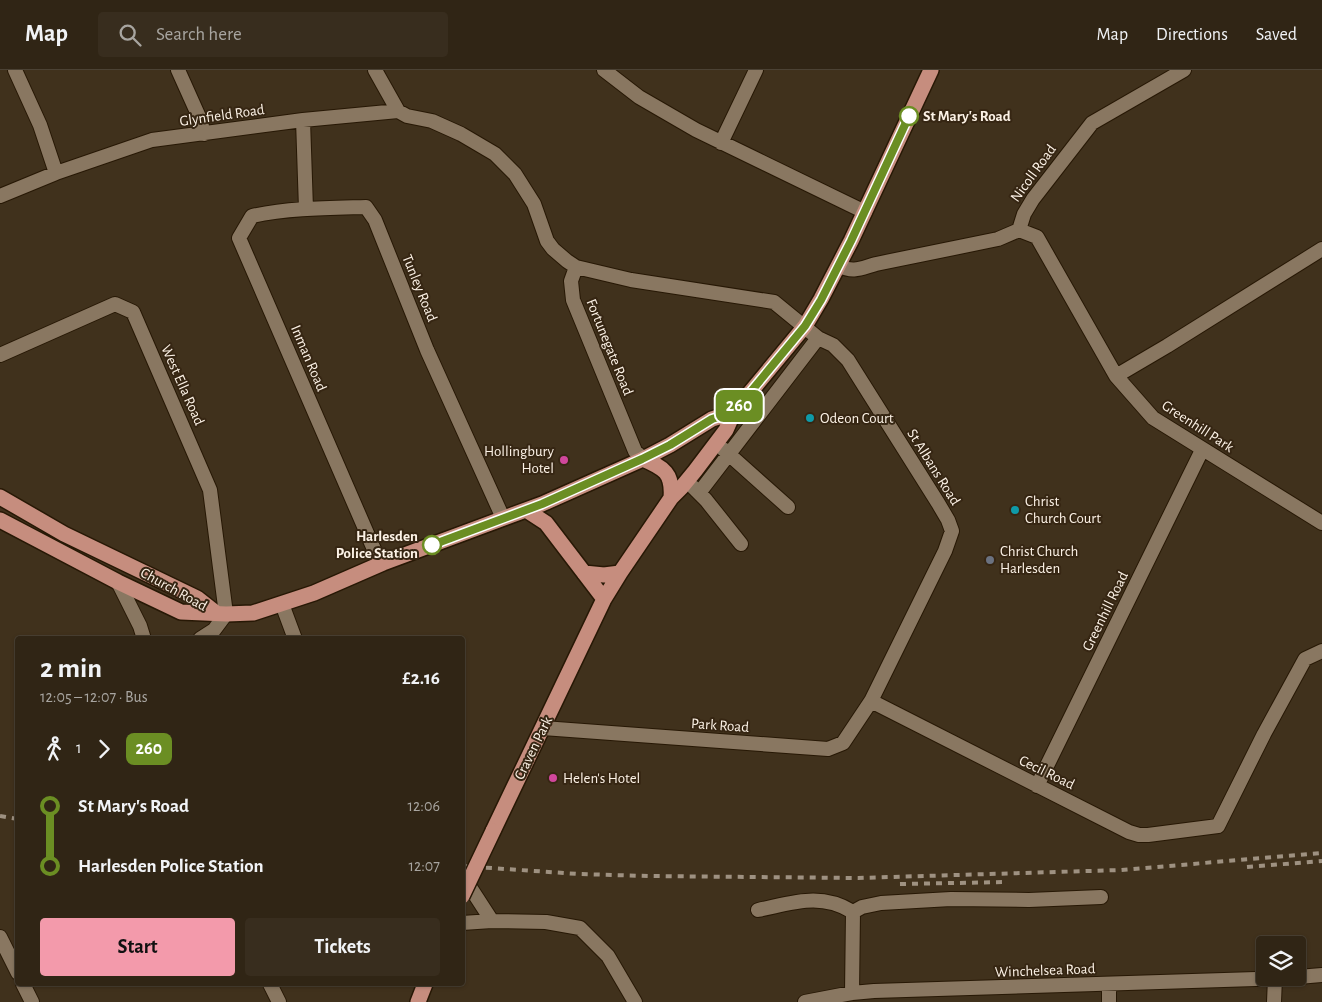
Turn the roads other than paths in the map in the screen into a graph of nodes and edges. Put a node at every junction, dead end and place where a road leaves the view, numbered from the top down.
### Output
1 (15, 70) edge
2 (178, 70) edge
3 (375, 70) edge
4 (604, 70) edge
5 (756, 70) edge
6 (931, 70) edge
7 (1184, 70) edge
8 (398, 111) junction
9 (303, 120) junction
10 (204, 134) junction
11 (721, 143) junction
12 (56, 173) junction
13 (0, 196) edge
14 (306, 209) junction
15 (865, 212) junction
16 (1019, 230) junction
17 (1322, 249) edge
18 (839, 266) junction
19 (576, 267) junction
20 (805, 326) junction
21 (818, 338) junction
22 (0, 355) edge
23 (1116, 376) junction
24 (734, 412) junction
25 (716, 443) junction
26 (1202, 450) junction
27 (729, 454) junction
28 (642, 459) junction
29 (687, 482) junction
30 (700, 493) junction
31 (0, 497) edge
32 (551, 498) junction
33 (671, 498) junction
34 (788, 507) dead end
35 (526, 510) junction
36 (503, 518) junction
37 (0, 520) edge
38 (1322, 523) edge
39 (546, 524) junction
40 (741, 544) dead end
41 (383, 563) junction
42 (584, 573) junction
43 (620, 573) junction
44 (118, 582) junction
45 (604, 599) junction
46 (282, 604) junction
47 (221, 614) junction
48 (143, 636) edge
49 (205, 636) edge
50 (295, 636) edge
51 (1322, 651) edge
52 (872, 701) junction
53 (543, 728) junction
54 (1037, 786) junction
55 (465, 890) edge
56 (1101, 897) dead end
57 (758, 910) dead end
58 (853, 912) junction
59 (492, 921) junction
60 (465, 923) edge
61 (0, 937) edge
62 (15, 967) edge
63 (1322, 975) edge
64 (1306, 976) edge
65 (1256, 979) edge
66 (1109, 984) junction
67 (24, 986) edge
68 (271, 986) edge
69 (424, 986) edge
70 (1275, 986) edge
71 (852, 993) junction
72 (32, 1002) edge
73 (279, 1002) edge
74 (418, 1002) edge
75 (635, 1002) edge
76 (805, 1002) edge
77 (1109, 1002) edge
78 (1274, 1002) edge

1 - 12 street
2 - 10 street
3 - 8 street
4 - 11 street
5 - 11 street
6 - 15 main road, Craven Park
7 - 16 street, Nicoll Road
8 - 9 street, Glynfield Road
8 - 19 street
9 - 10 street, Glynfield Road
9 - 14 street
10 - 12 street, Glynfield Road
11 - 15 street
12 - 13 street, Glynfield Road
14 - 36 street, Tunley Road
14 - 41 street, Inman Road
15 - 18 main road, Craven Park
16 - 18 street
16 - 23 street, Greenhill Park
17 - 23 street
18 - 20 main road, Craven Park
19 - 20 street, St Albans Road
19 - 28 street, Fortunegate Road
20 - 21 street, St Albans Road
20 - 24 main road, Craven Park
21 - 27 street
21 - 52 street, St Albans Road
22 - 47 street, West Ella Road
23 - 26 street, Greenhill Park
24 - 25 main road, Craven Park
24 - 28 main road
25 - 27 street
25 - 29 main road, Craven Park
26 - 38 street, Greenhill Park
26 - 54 street, Greenhill Road
27 - 30 street
27 - 34 street
28 - 32 main road
28 - 33 main road
29 - 30 street
29 - 33 main road, Craven Park
30 - 40 street
31 - 47 main road, Church Road
32 - 35 main road
32 - 39 main road
33 - 43 main road, Craven Park
35 - 36 main road
35 - 39 main road
36 - 41 main road
37 - 44 main road, Church Road
39 - 42 main road
41 - 46 main road
42 - 43 main road
42 - 45 main road
43 - 45 main road, Craven Park
44 - 47 main road, Church Road
44 - 48 street
45 - 53 main road, Craven Park
46 - 47 main road
46 - 50 street
47 - 49 street
51 - 54 street, Cecil Road
52 - 53 street, Park Road
52 - 54 street, Cecil Road
53 - 55 main road, Craven Park, bridge
55 - 59 street
56 - 58 street
57 - 58 street
58 - 71 street
59 - 60 street
59 - 75 street
61 - 62 street
63 - 64 street
65 - 66 street, Winchelsea Road
66 - 71 street, Winchelsea Road
66 - 77 street
67 - 72 street
68 - 73 street
69 - 74 main road
70 - 78 street
71 - 76 street, Winchelsea Road

